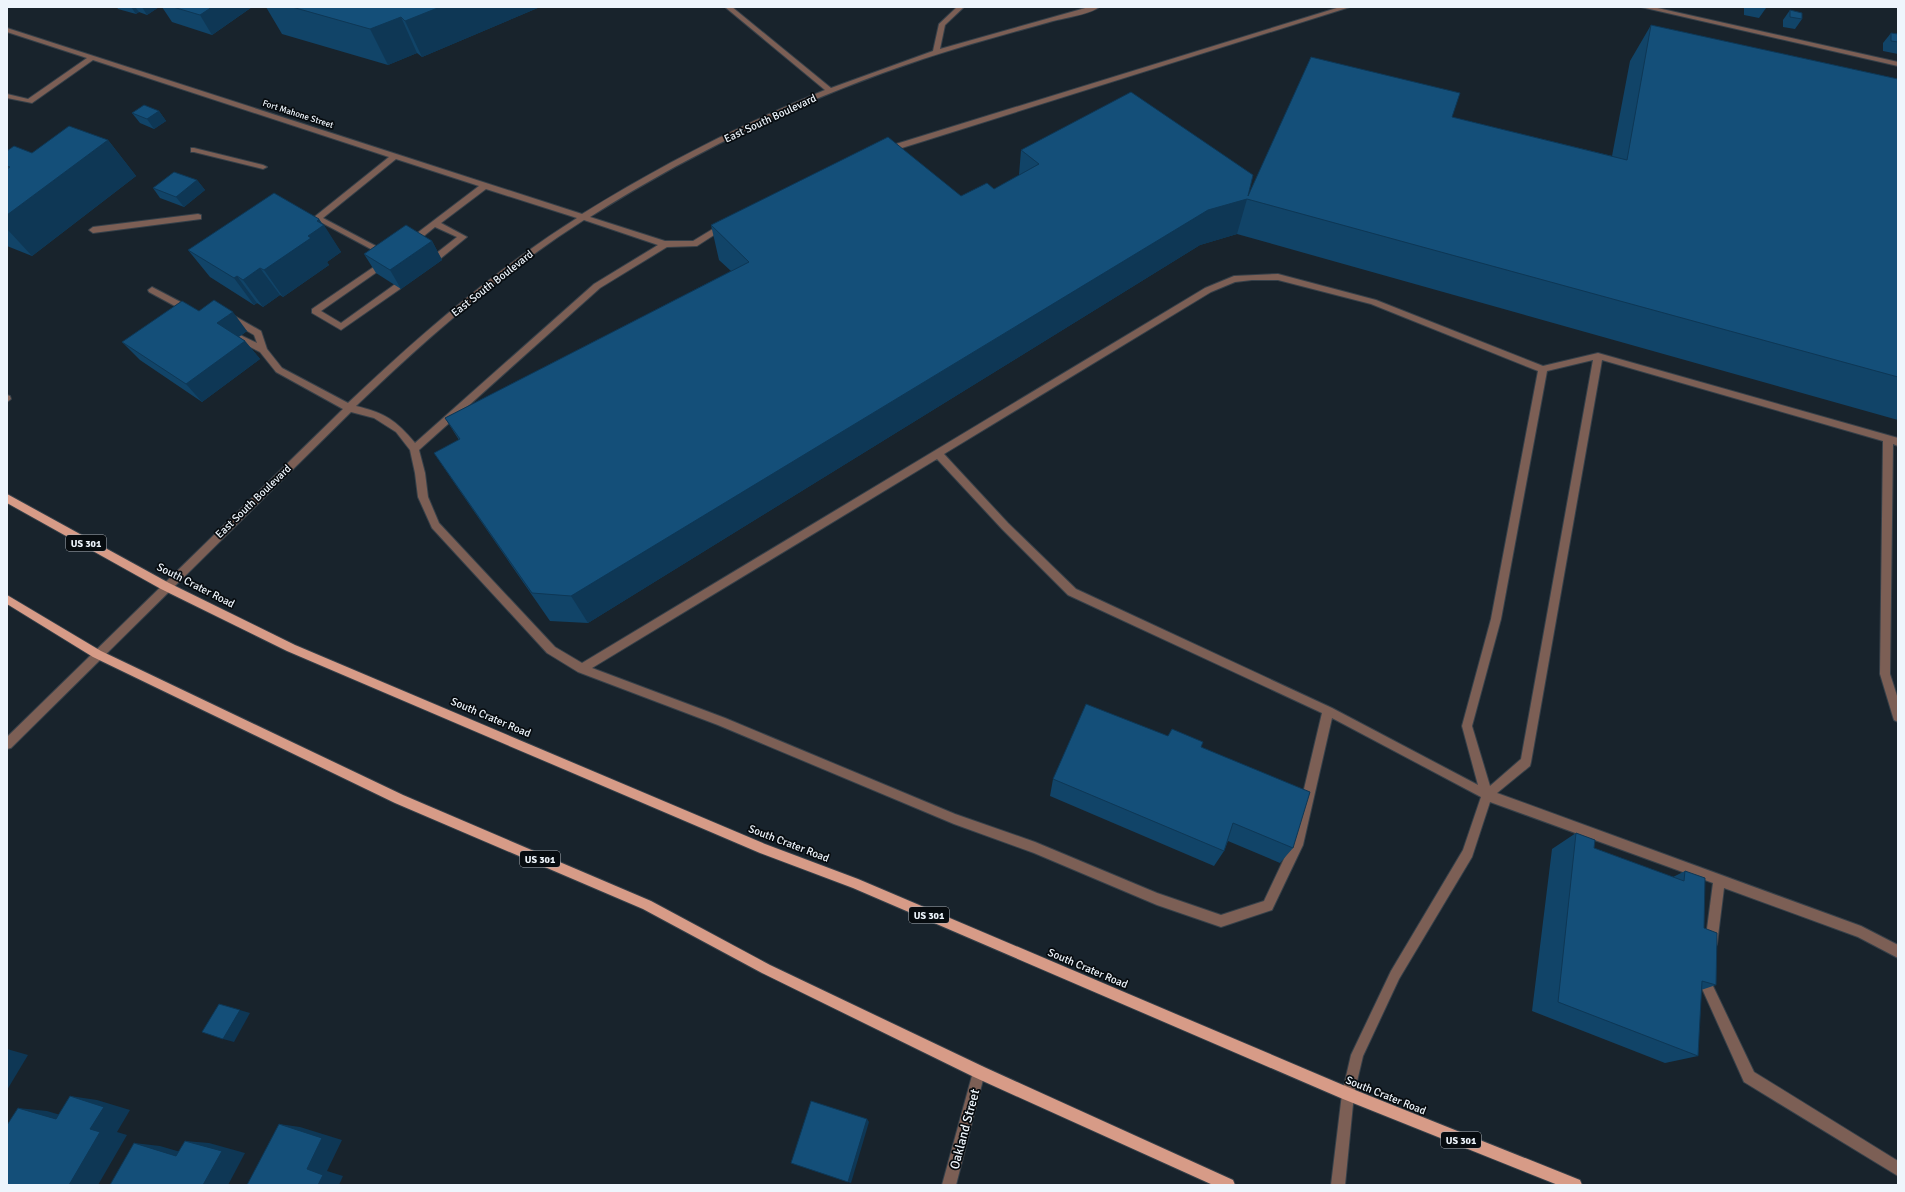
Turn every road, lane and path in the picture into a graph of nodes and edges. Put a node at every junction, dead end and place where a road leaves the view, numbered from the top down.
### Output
1 (728, 7) edge
2 (962, 7) edge
3 (1096, 7) edge
4 (1347, 7) edge
5 (1644, 7) edge
6 (7, 30) edge
7 (936, 53) junction
8 (93, 57) junction
9 (1898, 64) edge
10 (829, 90) junction
11 (7, 96) edge
12 (194, 150) dead end
13 (876, 153) edge
14 (395, 156) junction
15 (263, 167) dead end
16 (486, 185) junction
17 (198, 217) dead end
18 (584, 218) junction
19 (435, 224) junction
20 (729, 224) edge
21 (93, 230) dead end
22 (665, 244) junction
23 (404, 248) edge
24 (437, 256) dead end
25 (397, 287) edge
26 (152, 290) dead end
27 (220, 311) edge
28 (197, 312) edge
29 (238, 337) edge
30 (263, 350) junction
31 (1598, 356) junction
32 (1543, 369) junction
33 (349, 408) junction
34 (1893, 441) edge
35 (414, 449) junction
36 (938, 454) junction
37 (7, 498) edge
38 (165, 586) junction
39 (7, 599) edge
40 (97, 654) junction
41 (582, 669) junction
42 (1328, 711) junction
43 (1898, 717) edge
44 (7, 744) edge
45 (1487, 795) junction
46 (1719, 880) junction
47 (1898, 952) edge
48 (979, 1072) junction
49 (1348, 1094) junction
50 (1898, 1168) edge
51 (949, 1185) edge
52 (1228, 1185) edge
53 (1338, 1185) edge
54 (1575, 1185) edge

1 - 10 street
2 - 7 street
3 - 7 street, East South Boulevard
4 - 13 street
5 - 9 street
6 - 8 street, Fort Mahone Street
7 - 10 street, East South Boulevard
8 - 11 street
8 - 14 street, Fort Mahone Street
10 - 18 street, East South Boulevard
12 - 15 street
14 - 16 street, Fort Mahone Street
14 - 25 street
16 - 18 street, Fort Mahone Street
16 - 19 street
17 - 21 street
18 - 22 street, Fort Mahone Street
18 - 33 street, East South Boulevard
19 - 23 street
19 - 24 street
20 - 22 street
22 - 35 street
26 - 28 street
27 - 30 street
29 - 30 street
30 - 33 street
31 - 32 street
31 - 34 street
31 - 45 street
32 - 36 street
32 - 45 street
33 - 35 street
33 - 38 street, East South Boulevard
34 - 43 street
35 - 41 street
36 - 41 street
36 - 42 street
37 - 38 main road, South Crater Road / US 301
38 - 40 street, East South Boulevard
38 - 49 main road, South Crater Road / US 301
39 - 40 main road, US 301
40 - 44 street, East South Boulevard
40 - 48 main road, US 301
41 - 42 street
42 - 45 street
45 - 46 street
45 - 49 street
46 - 47 street
46 - 50 street
48 - 51 street, Oakland Street
48 - 52 main road, US 301
49 - 53 street
49 - 54 main road, South Crater Road / US 301

